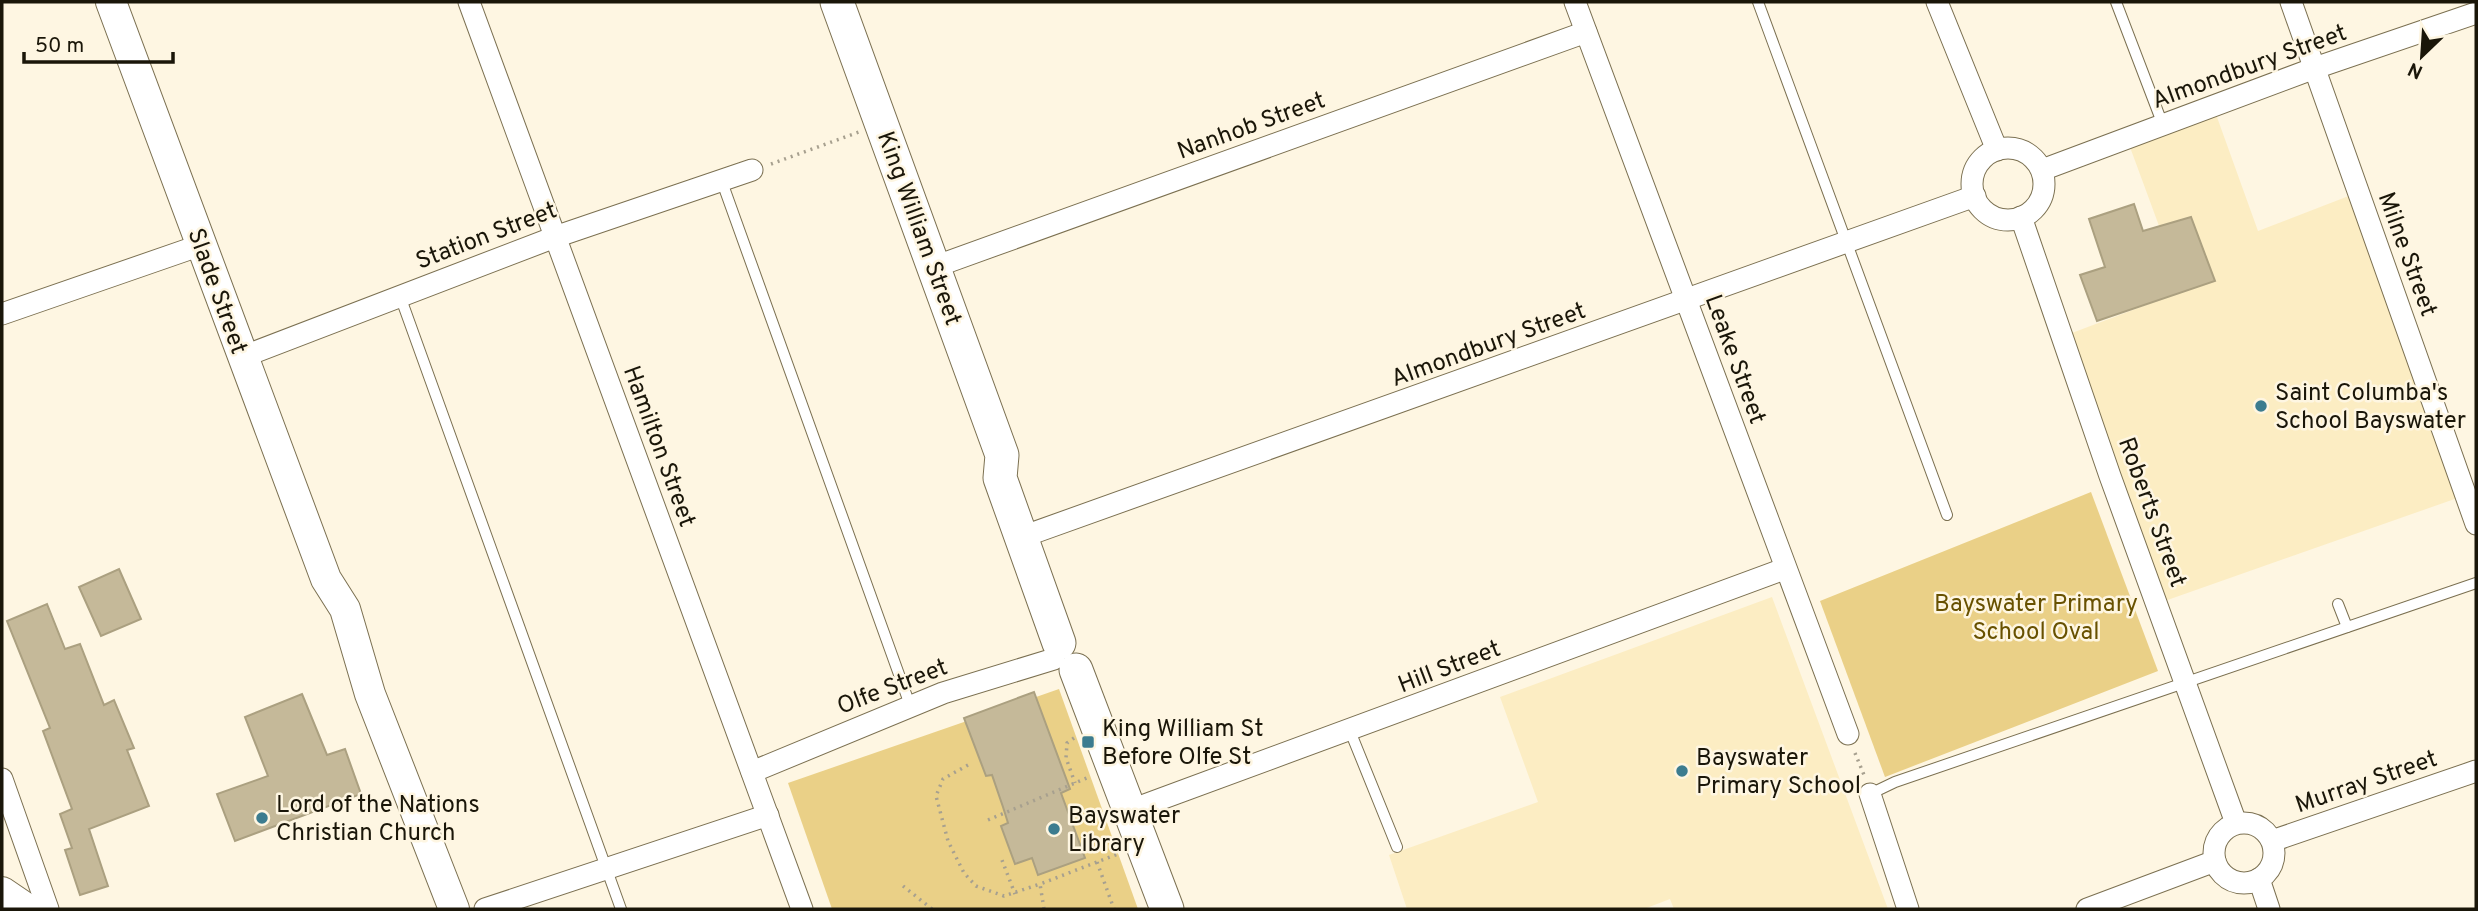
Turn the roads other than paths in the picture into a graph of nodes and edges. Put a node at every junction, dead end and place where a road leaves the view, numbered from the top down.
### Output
1 (111, 2) edge
2 (469, 2) edge
3 (837, 2) edge
4 (1575, 2) edge
5 (1758, 2) edge
6 (1937, 2) edge
7 (2116, 2) edge
8 (2291, 2) edge
9 (2476, 13) edge
10 (1586, 32) junction
11 (2315, 68) junction
12 (2163, 125) junction
13 (1997, 150) junction
14 (752, 170) road end
15 (2042, 170) junction
16 (722, 182) junction
17 (1975, 196) junction
18 (2021, 217) junction
19 (555, 237) junction
20 (1845, 243) junction
21 (201, 245) junction
22 (934, 267) junction
23 (400, 296) junction
24 (1687, 301) junction
25 (2, 314) edge
26 (242, 357) junction
27 (1947, 515) dead end
28 (2476, 524) edge
29 (1030, 534) junction
30 (1784, 569) junction
31 (326, 579) junction
32 (2476, 583) edge
33 (2338, 604) dead end
34 (2347, 627) junction
35 (1067, 653) junction
36 (2188, 683) junction
37 (910, 705) junction
38 (1350, 731) junction
39 (1848, 734) road end
40 (2476, 771) edge
41 (752, 772) junction
42 (2, 779) edge
43 (1870, 794) joint
44 (1131, 810) junction
45 (768, 815) junction
46 (2236, 823) junction
47 (2272, 841) junction
48 (1397, 847) dead end
49 (2215, 861) junction
50 (607, 869) junction
51 (2259, 879) junction
52 (2, 892) edge
53 (27, 909) edge
54 (48, 909) edge
55 (438, 909) edge
56 (454, 909) edge
57 (485, 909) edge
58 (621, 909) edge
59 (802, 909) edge
60 (1167, 909) edge
61 (1908, 909) edge
62 (2087, 909) edge
63 (2269, 909) edge

1 - 21 street, Slade Street
2 - 19 street, Hamilton Street
3 - 22 main road, King William Street
4 - 10 street, Leake Street
5 - 20 lane
6 - 13 street
7 - 12 lane
8 - 11 street, Milne Street
9 - 11 street, Almondbury Street
10 - 22 street, Nanhob Street
10 - 24 street, Leake Street
11 - 12 street, Almondbury Street
11 - 28 street, Milne Street
12 - 15 street, Almondbury Street
13 - 15 street
13 - 17 street
14 - 16 street, Station Street
15 - 18 street
16 - 19 street, Station Street
16 - 37 lane
17 - 18 street
17 - 20 street, Almondbury Street
18 - 36 street, Roberts Street
19 - 23 street, Station Street
19 - 41 street, Hamilton Street
20 - 24 street, Almondbury Street
20 - 27 lane
21 - 25 street
21 - 26 street, Slade Street
22 - 29 main road, King William Street
23 - 26 street, Station Street
23 - 50 lane
24 - 29 street, Almondbury Street
24 - 30 street, Leake Street
26 - 31 street, Slade Street
29 - 35 main road, King William Street
30 - 38 street, Hill Street
30 - 39 street, Leake Street
31 - 55 street, Slade Street
31 - 56 street, Slade Street
32 - 34 lane
33 - 34 lane
34 - 36 lane
35 - 37 street, Olfe Street
35 - 44 main road, King William Street
36 - 43 lane
36 - 46 street, Roberts Street
37 - 41 street, Olfe Street
38 - 44 street, Hill Street
38 - 48 lane
40 - 47 street, Murray Street
41 - 45 street, Hamilton Street
42 - 54 street
43 - 61 street
44 - 60 main road, King William Street
45 - 50 street
45 - 59 street, Hamilton Street
46 - 47 street
46 - 49 street
47 - 51 street
49 - 51 street
49 - 62 street
50 - 57 street
50 - 58 lane
51 - 63 street
52 - 53 street

